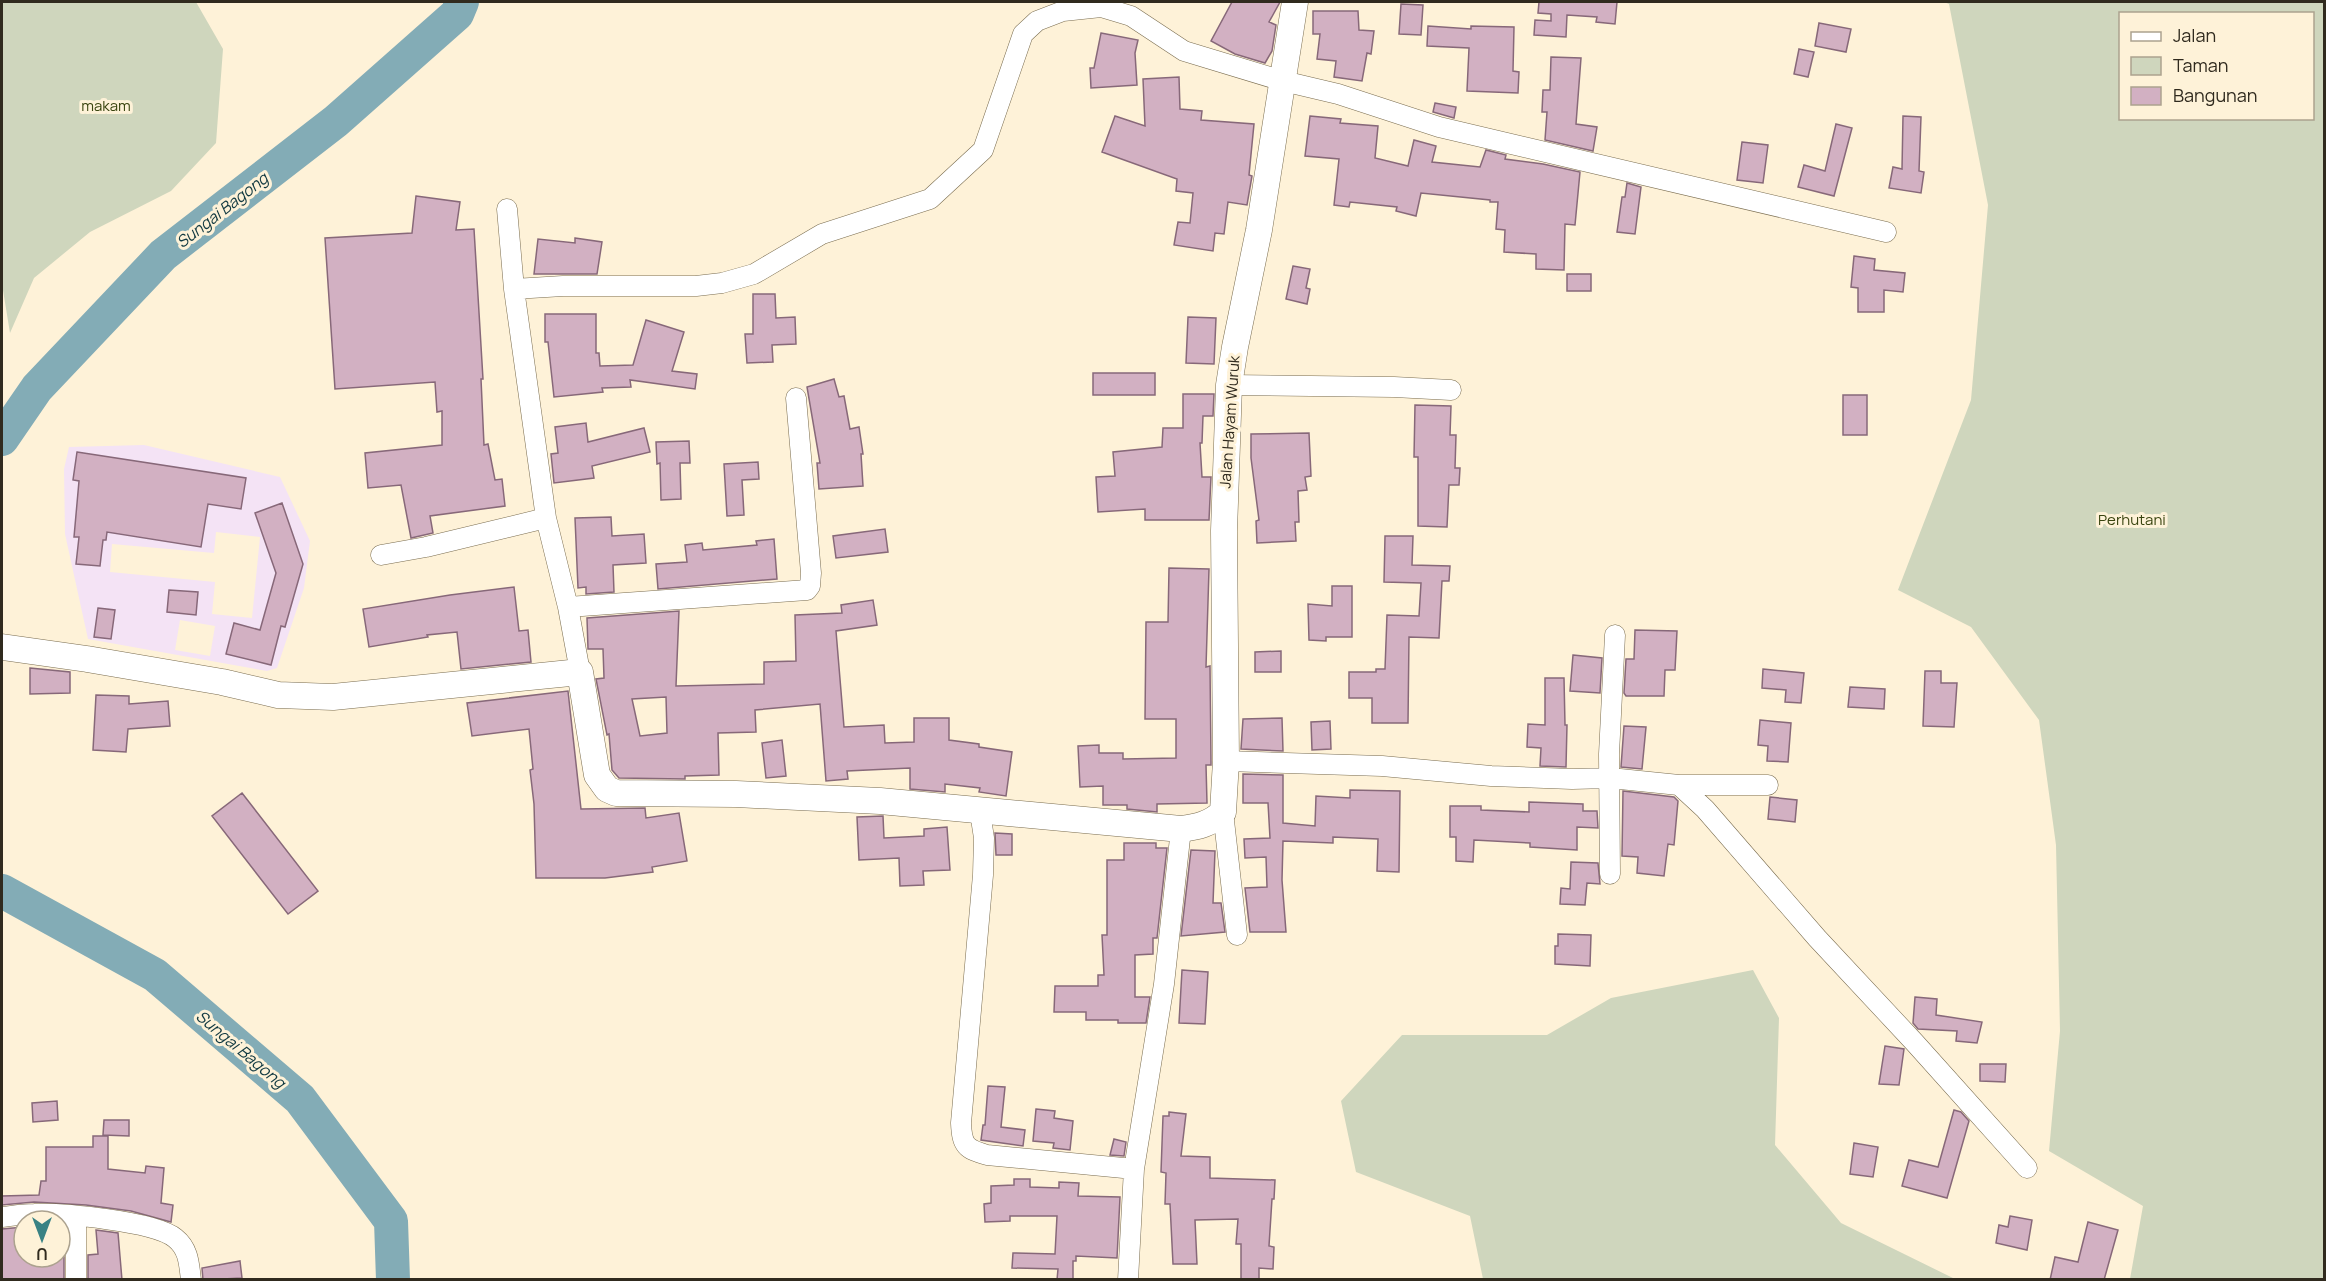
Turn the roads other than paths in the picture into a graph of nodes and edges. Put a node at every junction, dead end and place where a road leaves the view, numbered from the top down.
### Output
1 (1295, 2) edge
2 (1283, 81) junction
3 (507, 209) dead end
4 (1886, 232) dead end
5 (514, 289) junction
6 (1229, 385) junction
7 (1451, 390) dead end
8 (796, 398) dead end
9 (546, 518) junction
10 (381, 555) dead end
11 (568, 607) junction
12 (1615, 635) dead end
13 (2, 647) edge
14 (580, 672) junction
15 (1226, 761) junction
16 (1610, 778) junction
17 (1679, 785) junction
18 (1768, 785) dead end
19 (980, 812) junction
20 (1223, 812) junction
21 (1181, 829) junction
22 (1610, 874) dead end
23 (1237, 935) dead end
24 (2027, 1168) dead end
25 (1134, 1169) junction
26 (2, 1217) edge
27 (76, 1217) junction
28 (76, 1280) edge
29 (191, 1280) edge
30 (1128, 1280) edge

1 - 2 street, Jalan Hayam Wuruk
2 - 4 street
2 - 5 street
2 - 6 street, Jalan Hayam Wuruk
3 - 5 street
5 - 9 street
6 - 7 street
6 - 15 street, Jalan Hayam Wuruk
8 - 11 street
9 - 10 street
9 - 11 street
11 - 14 street
12 - 16 street
13 - 14 street
14 - 19 street
15 - 16 street
15 - 20 street, Jalan Hayam Wuruk
16 - 17 street
16 - 22 street
17 - 18 street
17 - 24 street
19 - 21 street
19 - 25 street
20 - 21 street
20 - 23 street
21 - 25 street
25 - 30 street
26 - 27 street
27 - 28 street
27 - 29 street

